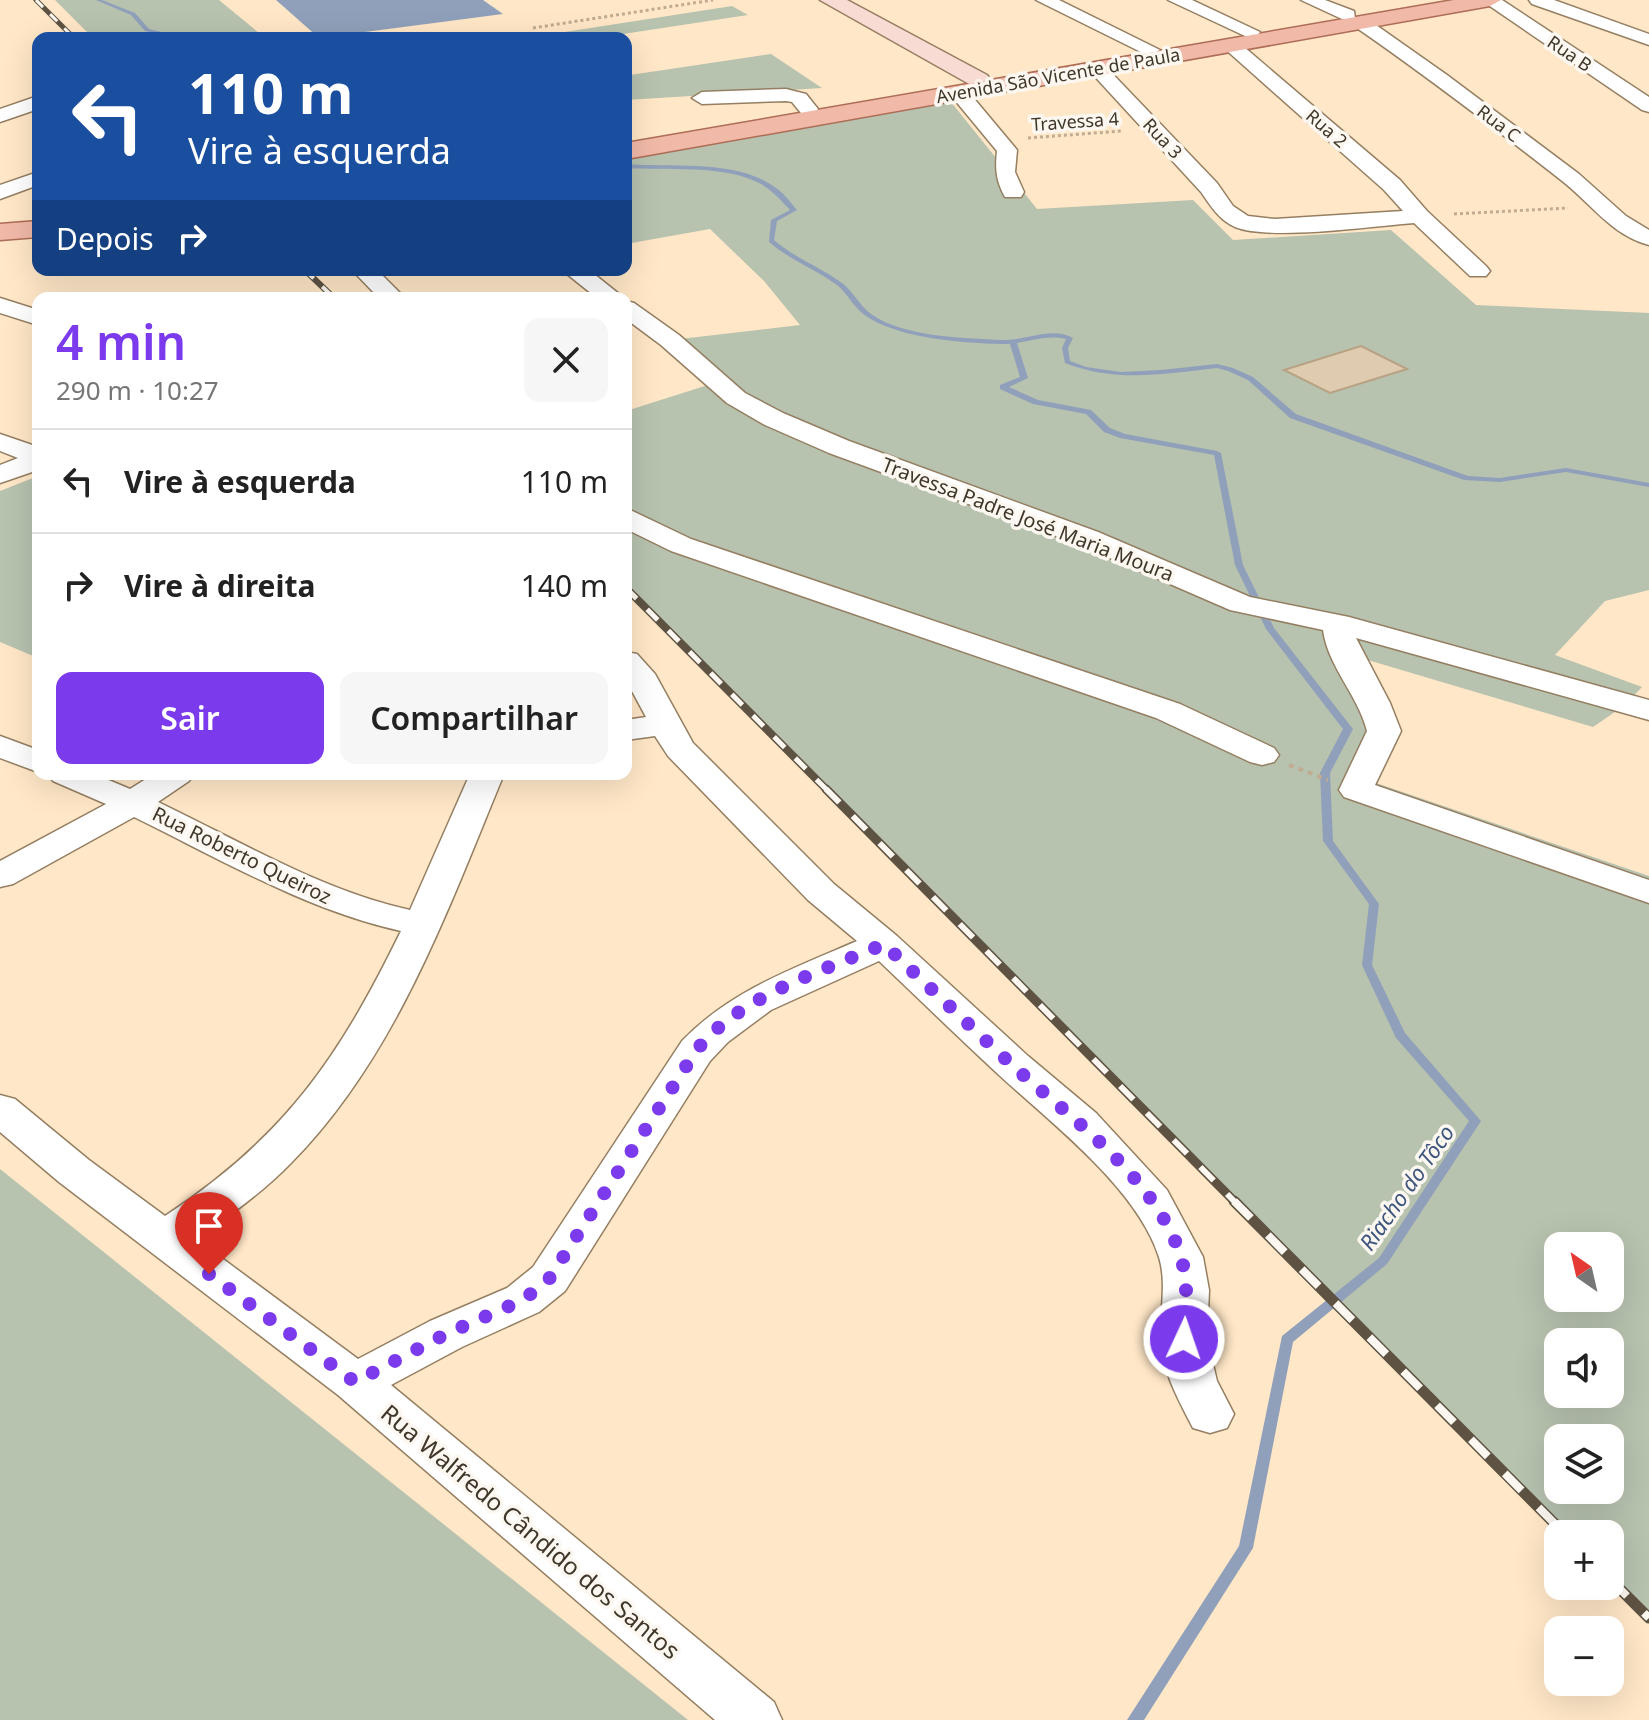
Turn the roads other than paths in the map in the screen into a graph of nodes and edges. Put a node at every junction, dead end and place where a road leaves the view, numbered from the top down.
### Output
1 (831, 0) edge
2 (1045, 0) edge
3 (1177, 0) edge
4 (1310, 0) edge
5 (1440, 0) edge
6 (1490, 0) edge
7 (1538, 0) edge
8 (1354, 19) junction
9 (1241, 39) junction
10 (1649, 40) edge
11 (1151, 50) junction
12 (1096, 68) junction
13 (969, 86) junction
14 (13, 93) dead end
15 (32, 98) edge
16 (702, 98) dead end
17 (32, 103) edge
18 (1649, 106) edge
19 (808, 109) junction
20 (0, 116) edge
21 (771, 120) junction
22 (636, 144) edge
23 (32, 180) edge
24 (1013, 192) dead end
25 (0, 193) edge
26 (1419, 216) junction
27 (32, 229) edge
28 (0, 232) edge
29 (1641, 234) edge
30 (32, 241) edge
31 (0, 243) edge
32 (1478, 271) dead end
33 (370, 276) edge
34 (582, 276) edge
35 (387, 292) edge
36 (604, 292) edge
37 (0, 305) edge
38 (632, 312) edge
39 (32, 316) edge
40 (0, 442) edge
41 (32, 455) edge
42 (32, 461) edge
43 (0, 475) edge
44 (632, 521) edge
45 (1338, 624) junction
46 (632, 666) edge
47 (1649, 710) edge
48 (666, 724) junction
49 (632, 729) edge
50 (0, 746) edge
51 (1262, 755) road end
52 (32, 759) edge
53 (79, 780) edge
54 (168, 780) edge
55 (484, 780) edge
56 (133, 803) junction
57 (0, 876) edge
58 (1649, 892) edge
59 (422, 924) junction
60 (884, 944) junction
61 (0, 1109) edge
62 (163, 1239) junction
63 (355, 1382) junction
64 (1210, 1414) dead end
65 (755, 1720) edge

1 - 13 street
2 - 11 street
3 - 9 street, Rua 2
4 - 8 street, Rua C
5 - 8 main road, Avenida São Vicente de Paula
6 - 8 main road, Avenida São Vicente de Paula
6 - 18 street, Rua B
7 - 10 street
8 - 9 main road, Avenida São Vicente de Paula
8 - 29 street, Rua C
9 - 11 main road, Avenida São Vicente de Paula
9 - 12 main road, Avenida São Vicente de Paula
9 - 26 street, Rua 2
11 - 13 main road, Avenida São Vicente de Paula
12 - 13 main road, Avenida São Vicente de Paula
12 - 26 street, Rua 3
13 - 19 main road, Avenida São Vicente de Paula
13 - 21 main road, Avenida São Vicente de Paula
13 - 24 street
14 - 15 street
16 - 19 street
17 - 20 street
19 - 21 main road, Avenida São Vicente de Paula
21 - 22 main road, Avenida São Vicente de Paula
23 - 25 street
26 - 32 street, Rua 2
27 - 28 main road
30 - 31 main road
33 - 35 street
34 - 36 street
37 - 39 street
38 - 45 street, Travessa Padre José Maria Moura
40 - 41 street
42 - 43 street
44 - 51 street
45 - 47 street, Travessa Padre José Maria Moura
45 - 58 street
46 - 48 street
48 - 49 street
48 - 60 street
50 - 52 street
53 - 56 street, Rua Roberto Queiroz
54 - 56 street
55 - 59 street
56 - 57 street
56 - 59 street, Rua Roberto Queiroz
59 - 62 street
60 - 63 street
60 - 64 street
61 - 62 street, Rua Walfredo Cândido dos Santos
62 - 63 street, Rua Walfredo Cândido dos Santos
63 - 65 street, Rua Walfredo Cândido dos Santos

